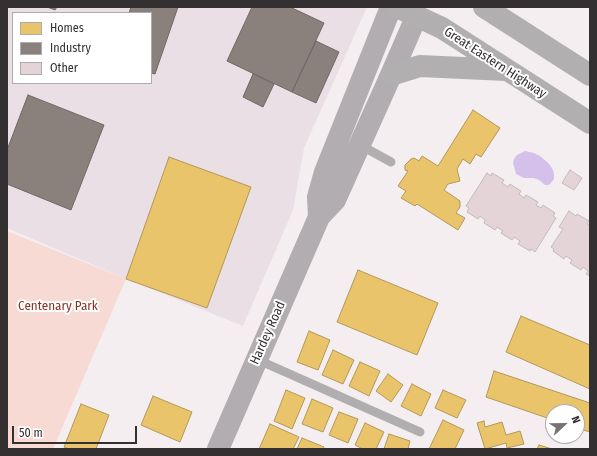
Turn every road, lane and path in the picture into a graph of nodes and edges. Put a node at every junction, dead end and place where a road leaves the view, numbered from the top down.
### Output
1 (391, 7) edge
2 (484, 7) edge
3 (407, 11) edge
4 (506, 70) junction
5 (391, 75) junction
6 (590, 75) edge
7 (590, 123) edge
8 (360, 145) junction
9 (391, 162) dead end
10 (319, 217) junction
11 (256, 359) junction
12 (420, 432) dead end
13 (218, 449) edge

1 - 10 main road, Hardey Road
2 - 6 highway
3 - 4 highway, Great Eastern Highway
3 - 5 main road, Hardey Road
4 - 5 highway
4 - 7 highway, Great Eastern Highway
5 - 8 main road, Hardey Road
8 - 9 lane
8 - 10 main road, Hardey Road
10 - 11 main road, Hardey Road
11 - 12 lane
11 - 13 main road, Hardey Road

